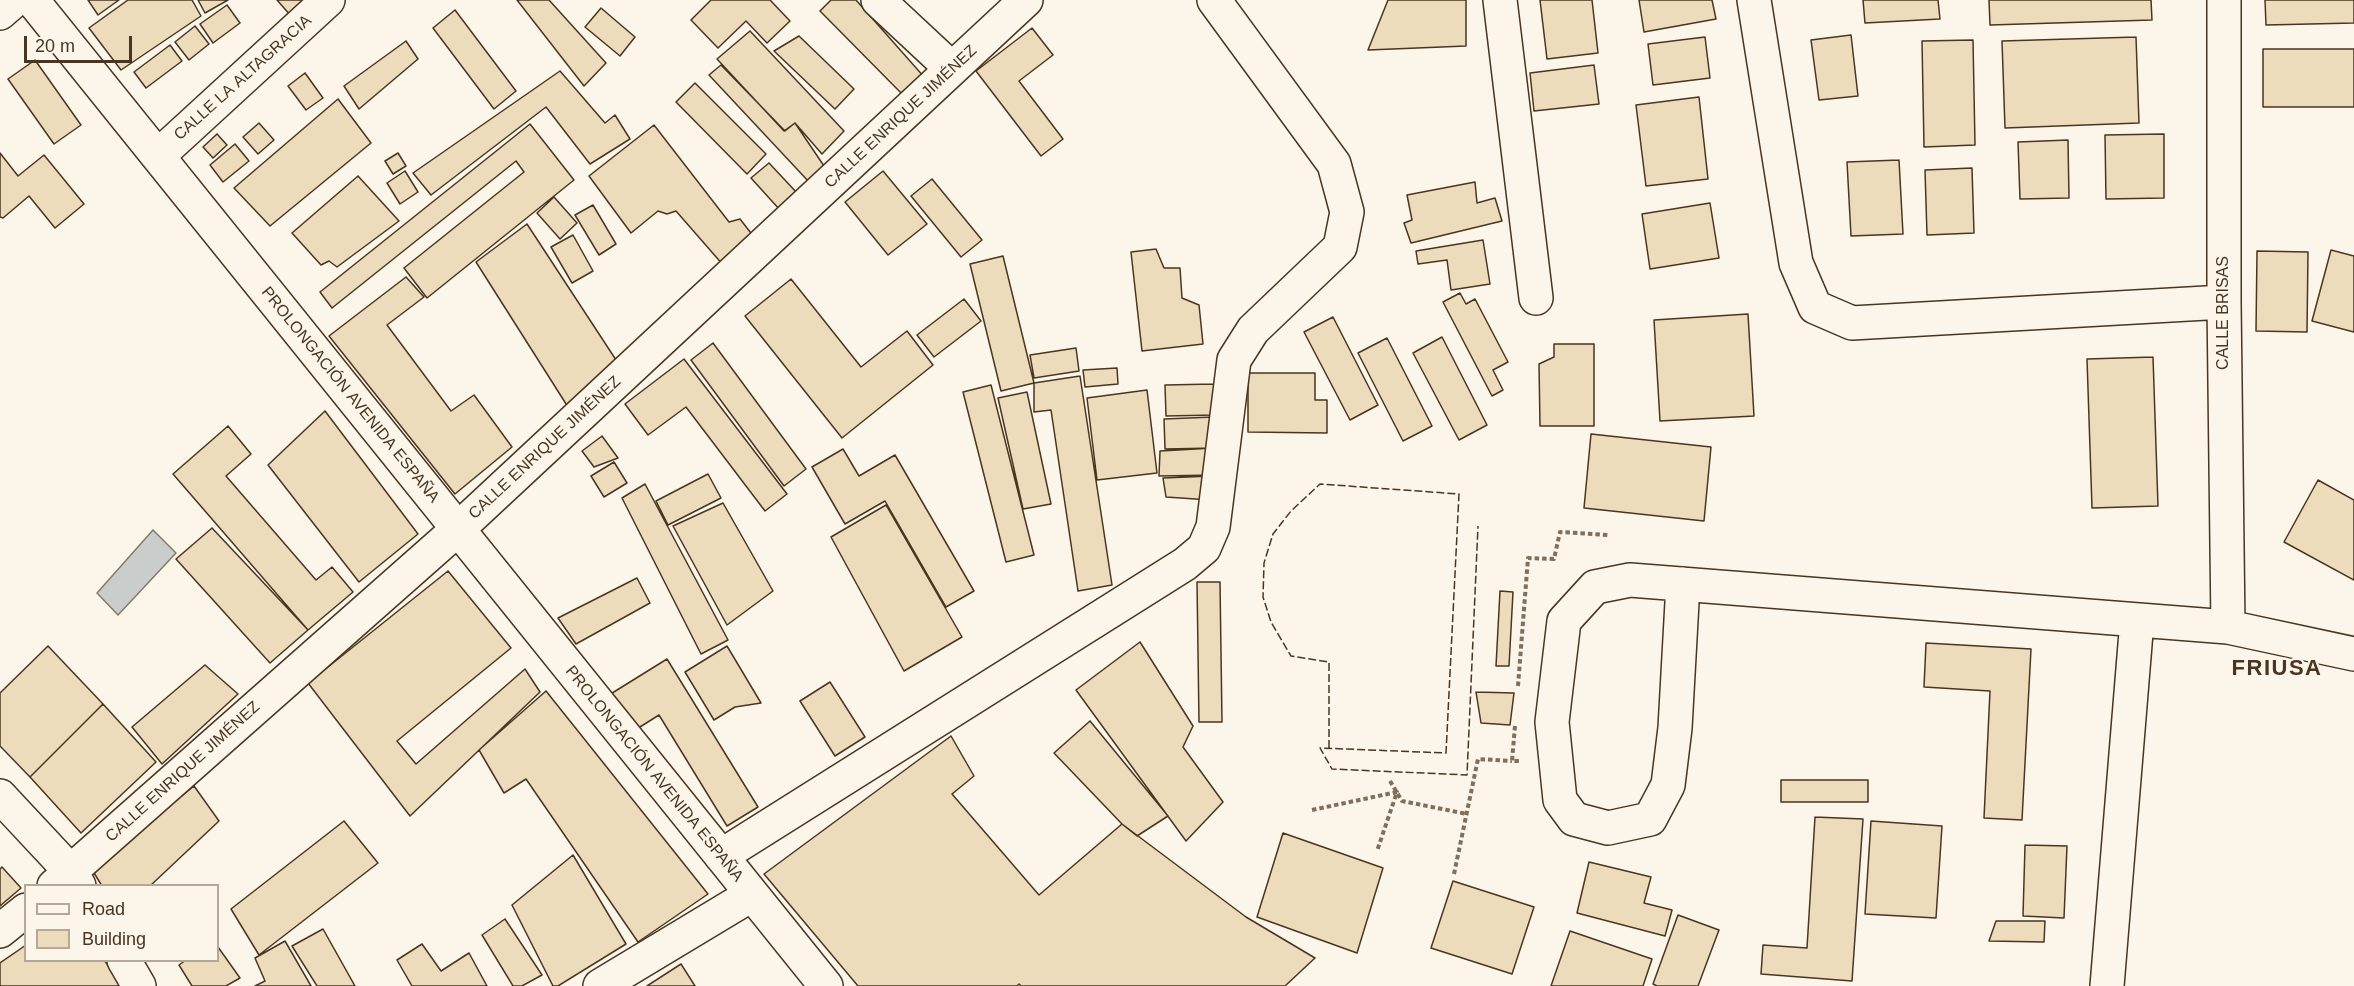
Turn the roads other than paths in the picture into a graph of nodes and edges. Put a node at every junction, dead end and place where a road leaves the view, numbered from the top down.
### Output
1 (15, 0) edge
2 (32, 0) edge
3 (328, 0) edge
4 (878, 0) edge
5 (1026, 0) edge
6 (1214, 0) edge
7 (1500, 0) edge
8 (1754, 0) edge
9 (2224, 0) edge
10 (0, 13) edge
11 (952, 69) junction
12 (158, 156) junction
13 (1536, 298) dead end
14 (2224, 302) junction
15 (458, 529) junction
16 (1683, 584) junction
17 (2137, 620) junction
18 (2228, 627) junction
19 (2354, 654) edge
20 (0, 796) edge
21 (722, 856) junction
22 (68, 881) edge
23 (751, 894) junction
24 (24, 912) edge
25 (0, 931) edge
26 (124, 962) edge
27 (139, 986) edge
28 (600, 986) edge
29 (826, 986) edge
30 (2107, 986) edge

1 - 10 street
2 - 12 street, PROLONGACIÓN AVENIDA ESPAÑA
3 - 12 street, CALLE LA ALTAGRACIA
4 - 11 street
5 - 11 street, CALLE ENRIQUE JIMÉNEZ
6 - 21 street
7 - 13 street
8 - 14 street
9 - 14 street, CALLE BRISAS
11 - 15 street, CALLE ENRIQUE JIMÉNEZ
12 - 15 street, PROLONGACIÓN AVENIDA ESPAÑA
14 - 18 street, CALLE BRISAS
15 - 21 street, PROLONGACIÓN AVENIDA ESPAÑA
15 - 22 street, CALLE ENRIQUE JIMÉNEZ
16 - 16 street
16 - 17 street
17 - 18 street
17 - 30 street
18 - 19 street
20 - 22 street
21 - 23 street, PROLONGACIÓN AVENIDA ESPAÑA
23 - 28 street
23 - 29 street, PROLONGACIÓN AVENIDA ESPAÑA
24 - 25 street
26 - 27 street

